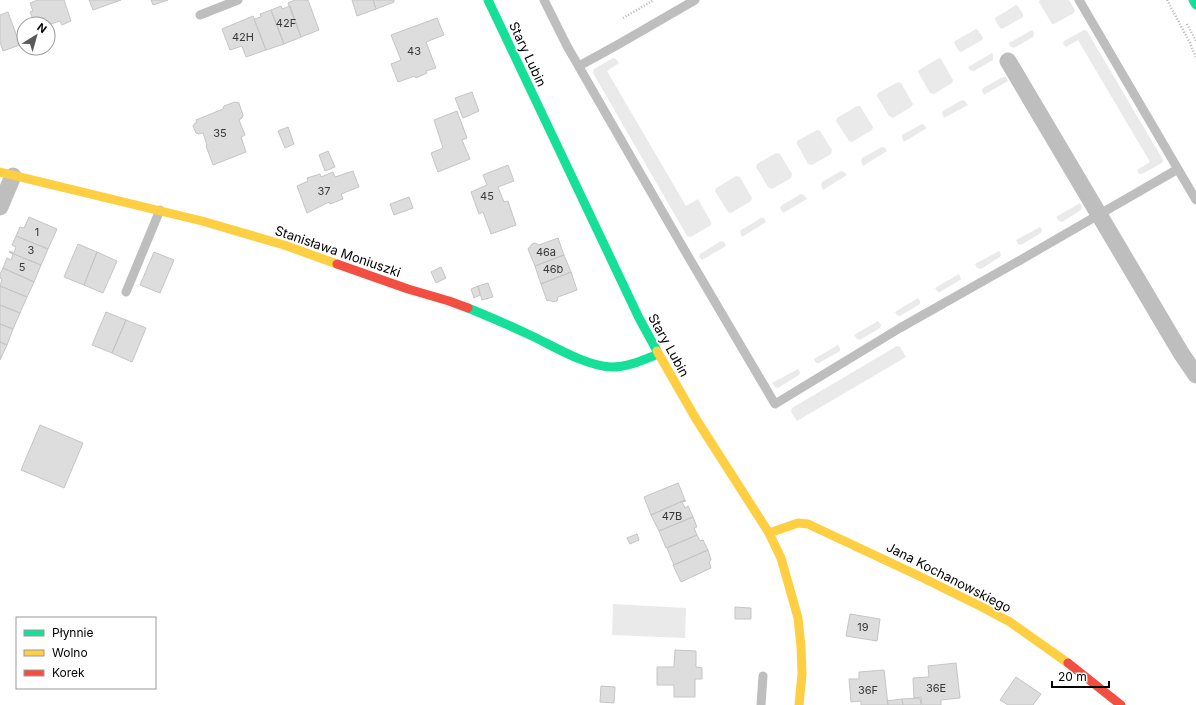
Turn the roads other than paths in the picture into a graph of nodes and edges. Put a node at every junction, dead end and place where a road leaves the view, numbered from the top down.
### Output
1 (238, 0) edge
2 (488, 0) edge
3 (544, 0) edge
4 (695, 0) edge
5 (1079, 0) edge
6 (1193, 0) edge
7 (1196, 5) edge
8 (200, 15) dead end
9 (1008, 61) dead end
10 (579, 66) junction
11 (1178, 169) junction
12 (7, 174) edge
13 (1196, 200) edge
14 (0, 207) edge
15 (160, 210) junction
16 (1099, 215) junction
17 (126, 292) dead end
18 (658, 354) junction
19 (1196, 375) edge
20 (769, 533) junction
21 (763, 676) dead end
22 (761, 705) edge
23 (799, 705) edge
24 (1121, 705) edge

1 - 8 lane
2 - 18 street, Stary Lubin
3 - 10 lane
4 - 10 lane
5 - 11 lane
6 - 7 street
9 - 16 street
10 - 16 lane
11 - 13 lane
11 - 16 lane
12 - 14 street
12 - 15 street, Stanisława Moniuszki
15 - 17 lane
15 - 18 street, Stanisława Moniuszki
16 - 19 street
18 - 20 street, Stary Lubin
20 - 23 street, Stary Lubin
20 - 24 street, Jana Kochanowskiego
21 - 22 lane

